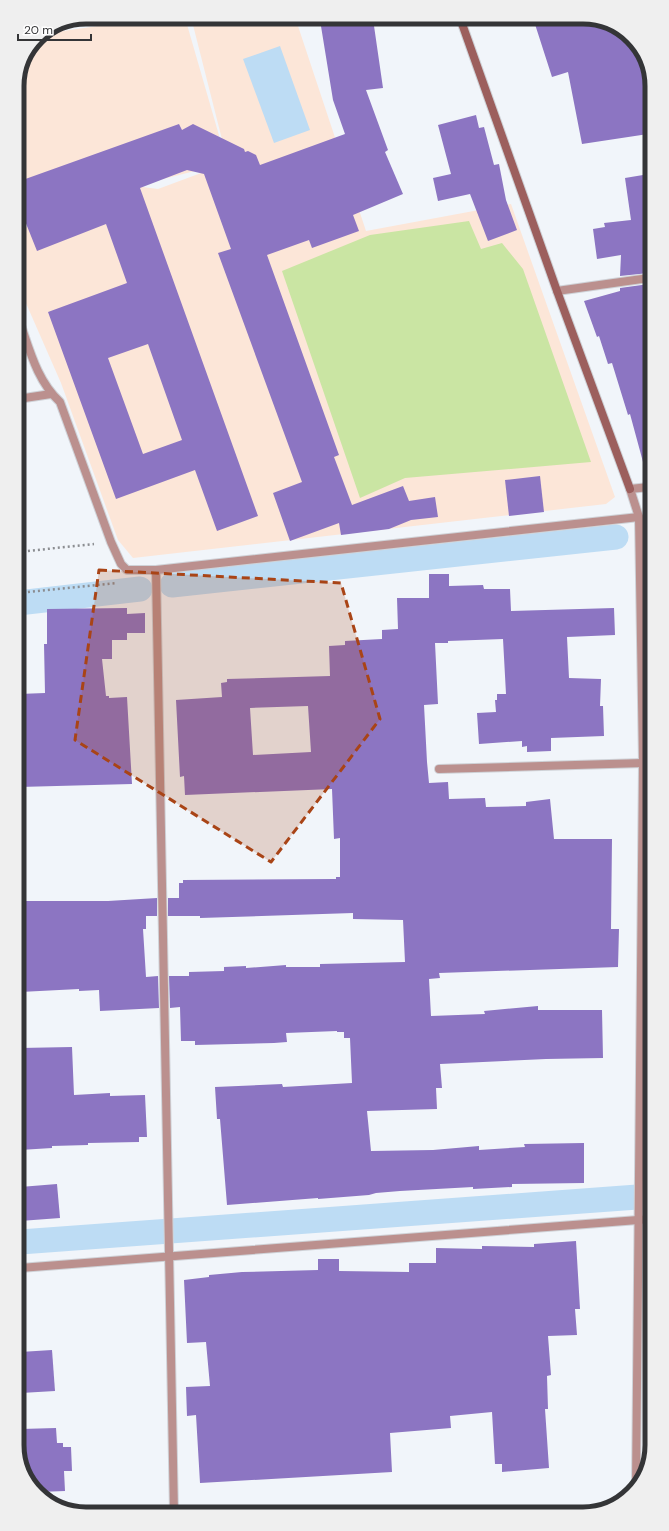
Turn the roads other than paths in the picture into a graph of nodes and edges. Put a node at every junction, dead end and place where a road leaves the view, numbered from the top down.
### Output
1 (462, 24) edge
2 (645, 279) edge
3 (557, 291) junction
4 (24, 334) edge
5 (51, 394) junction
6 (24, 398) edge
7 (645, 487) edge
8 (630, 489) junction
9 (639, 517) junction
10 (156, 570) junction
11 (643, 763) junction
12 (439, 769) dead end
13 (639, 1220) junction
14 (645, 1220) edge
15 (170, 1257) junction
16 (24, 1268) edge
17 (636, 1477) edge
18 (174, 1507) edge

1 - 3 street
2 - 3 street
3 - 8 street
4 - 5 street
5 - 6 street
5 - 10 street
7 - 8 street
8 - 9 street
9 - 10 street
9 - 11 street
10 - 15 street
11 - 12 street
11 - 13 street
13 - 14 street
13 - 15 street
13 - 17 street
15 - 16 street
15 - 18 street

